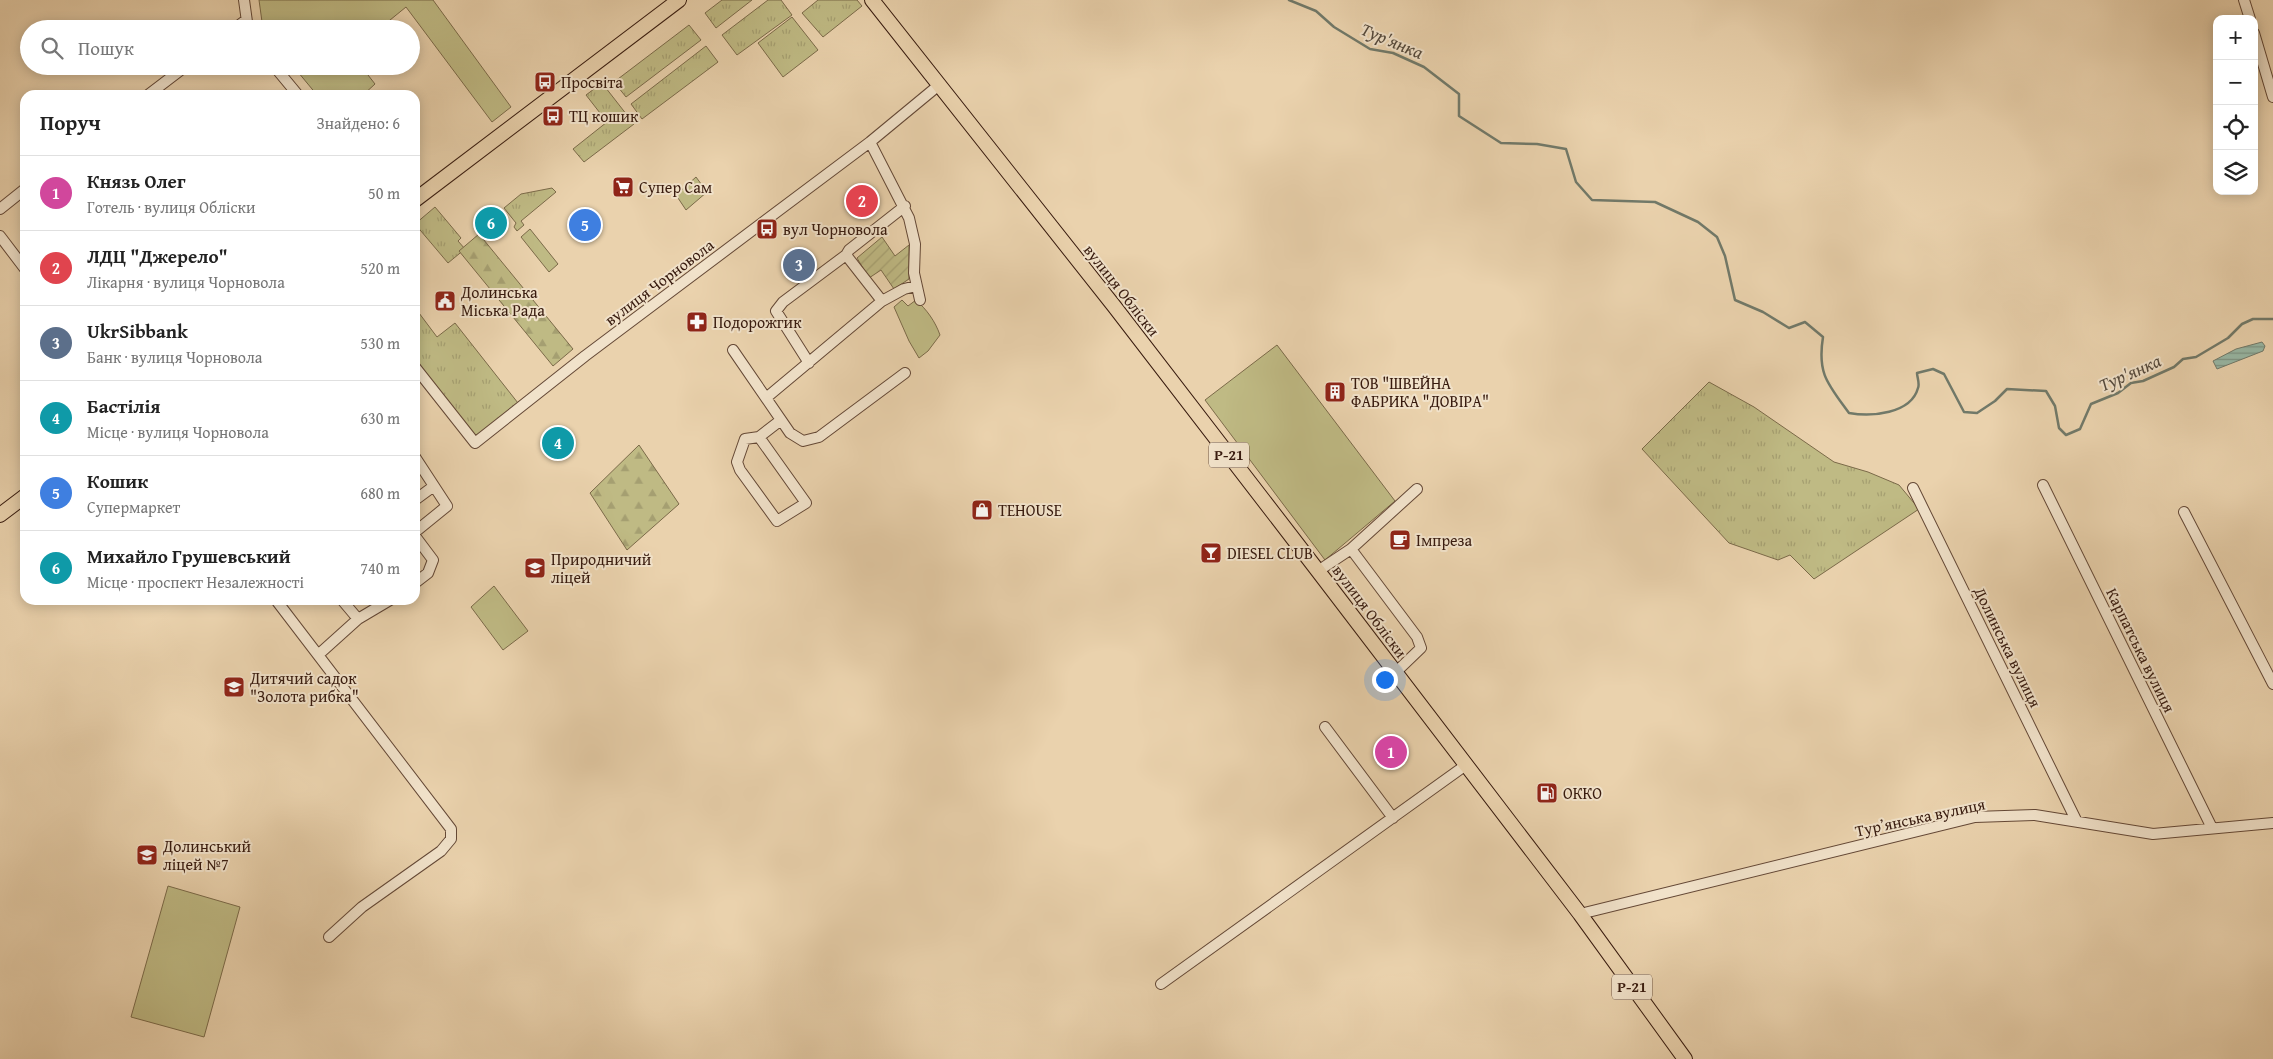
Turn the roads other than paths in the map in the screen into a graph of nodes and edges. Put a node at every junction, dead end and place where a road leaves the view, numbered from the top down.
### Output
1 (244, 0) edge
2 (679, 0) edge
3 (872, 0) edge
4 (2244, 0) edge
5 (2249, 15) edge
6 (246, 20) edge
7 (2258, 46) edge
8 (174, 75) edge
9 (281, 75) edge
10 (939, 86) junction
11 (155, 90) edge
12 (294, 90) edge
13 (2273, 96) edge
14 (870, 142) junction
15 (20, 193) edge
16 (420, 196) edge
17 (905, 206) junction
18 (0, 209) edge
19 (0, 236) edge
20 (846, 255) junction
21 (20, 262) edge
22 (916, 286) junction
23 (920, 300) dead end
24 (882, 302) junction
25 (733, 350) dead end
26 (809, 363) junction
27 (420, 373) edge
28 (905, 373) dead end
29 (766, 398) junction
30 (781, 420) junction
31 (759, 437) junction
32 (420, 464) edge
33 (2043, 485) dead end
34 (434, 486) junction
35 (1913, 488) dead end
36 (1417, 489) dead end
37 (420, 496) edge
38 (20, 500) edge
39 (2184, 512) dead end
40 (0, 515) edge
41 (420, 530) edge
42 (420, 541) edge
43 (1351, 549) junction
44 (1318, 571) junction
45 (420, 579) edge
46 (280, 605) edge
47 (346, 605) edge
48 (382, 605) edge
49 (358, 619) junction
50 (318, 655) junction
51 (1395, 673) junction
52 (2273, 684) edge
53 (1325, 727) dead end
54 (1466, 765) junction
55 (1393, 818) junction
56 (2076, 820) junction
57 (2273, 823) edge
58 (2212, 828) junction
59 (1580, 914) junction
60 (329, 937) dead end
61 (1161, 984) dead end
62 (1683, 1058) edge

1 - 6 street
2 - 16 main road
3 - 10 main road, вулиця Обліски / Р-21
4 - 5 street
7 - 13 street
8 - 11 street
9 - 12 street
10 - 14 street, вулиця Чорновола
10 - 44 main road, вулиця Обліски / Р-21
14 - 17 street
14 - 27 street, вулиця Чорновола
15 - 18 street
17 - 20 street
17 - 22 street
19 - 21 street
20 - 24 street
20 - 26 street
22 - 23 street
22 - 24 street
24 - 26 street
25 - 29 street
26 - 29 street
28 - 30 street
29 - 30 street
30 - 31 street
31 - 31 street
32 - 34 street
33 - 58 street, Карпатська вулиця
34 - 37 street
34 - 41 street
35 - 56 street, Долинська вулиця
36 - 43 street
38 - 40 main road
39 - 52 street
42 - 45 street
43 - 44 street
43 - 51 street
44 - 51 main road, вулиця Обліски / Р-21
46 - 50 street
47 - 49 street
48 - 49 street
49 - 50 street
50 - 60 street
51 - 54 main road, вулиця Обліски / Р-21
53 - 55 street
54 - 55 street
54 - 59 main road, вулиця Обліски / Р-21
55 - 61 street
56 - 58 street, Турʼянська вулиця
56 - 59 street, Турʼянська вулиця
57 - 58 street, Турʼянська вулиця
59 - 62 main road, вулиця Обліски / Р-21

